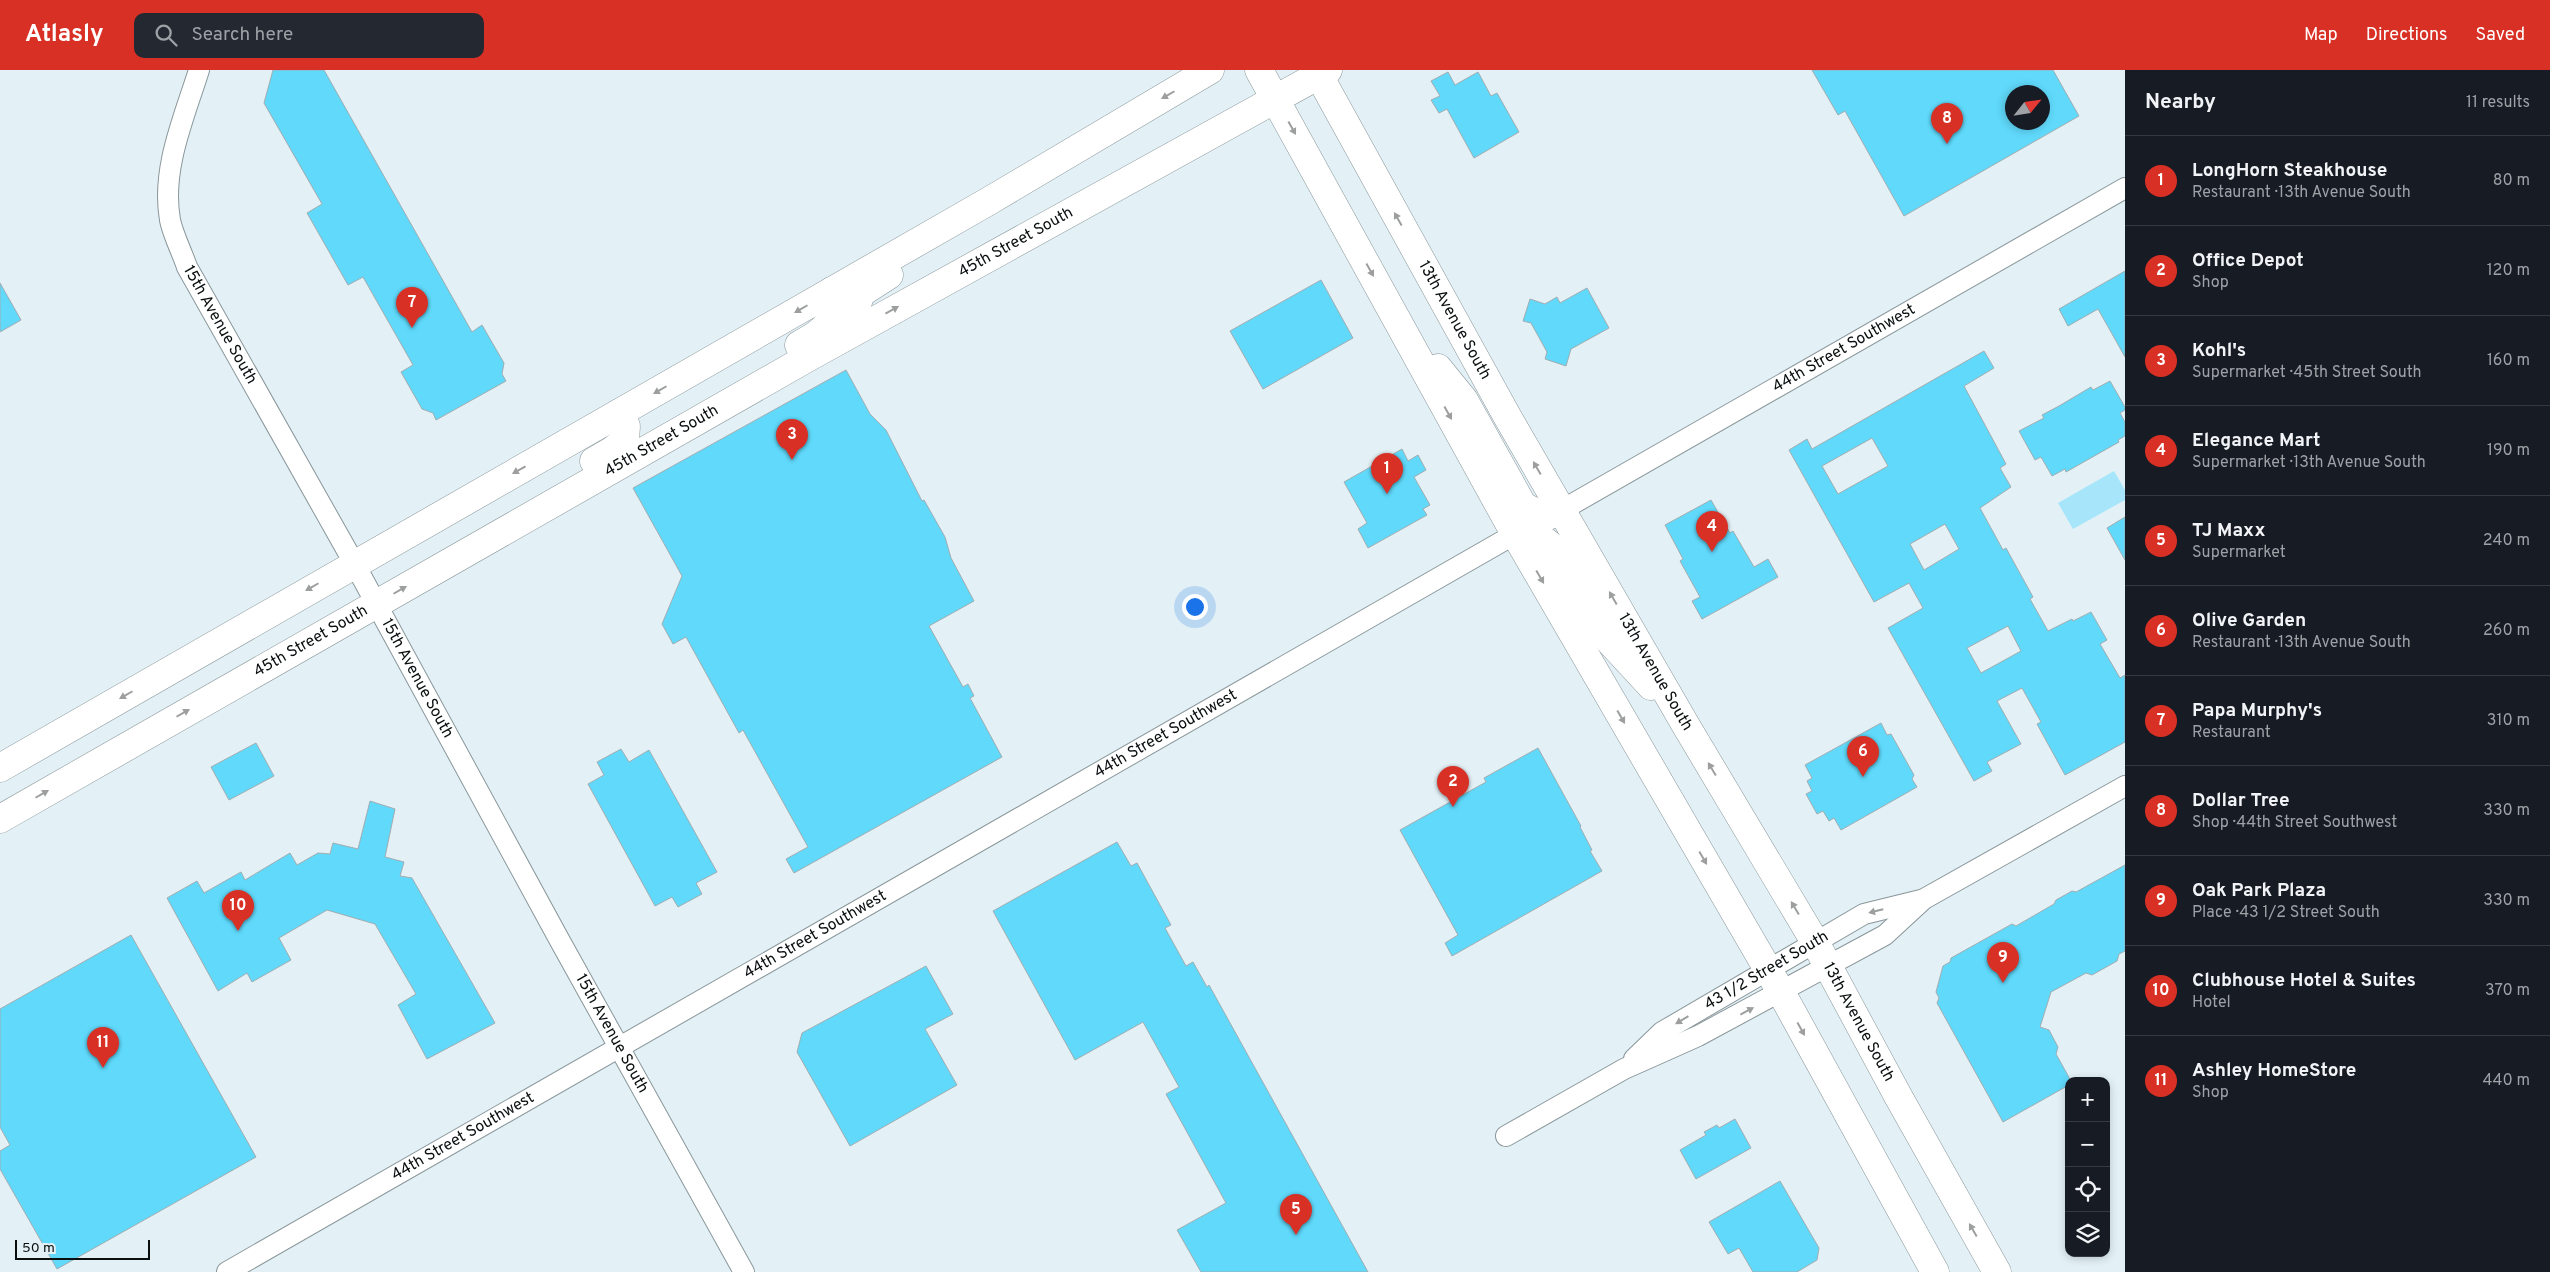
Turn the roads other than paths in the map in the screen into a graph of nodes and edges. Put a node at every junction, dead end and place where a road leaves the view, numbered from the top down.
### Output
1 (199, 70) edge
2 (1210, 70) edge
3 (1259, 70) edge
4 (1321, 72) edge
5 (1276, 98) junction
6 (1054, 162) junction
7 (2125, 188) edge
8 (832, 291) junction
9 (1398, 320) junction
10 (857, 330) junction
11 (619, 413) junction
12 (651, 446) junction
13 (1562, 510) junction
14 (527, 517) junction
15 (1515, 534) junction
16 (354, 563) junction
17 (376, 604) junction
18 (1685, 724) junction
19 (36, 747) junction
20 (0, 768) edge
21 (0, 784) edge
22 (2125, 786) edge
23 (0, 818) edge
24 (1924, 899) junction
25 (1815, 942) junction
26 (1828, 966) junction
27 (1774, 981) junction
28 (620, 1048) junction
29 (1506, 1136) dead end
30 (227, 1272) edge
31 (744, 1272) edge
32 (1935, 1272) edge
33 (1997, 1272) edge

1 - 16 street, 15th Avenue South
2 -> 6 main road
3 - 5 main road
4 - 5 main road, 45th Street South
13 -> 4 main road, 13th Avenue South
5 -> 9 main road
10 -> 5 main road, 45th Street South
6 - 8 main road
6 - 10 main road
7 - 13 street, 44th Street Southwest
8 -> 11 main road
8 - 12 main road
9 - 13 main road
9 -> 15 main road
10 - 12 main road, 45th Street South
11 - 14 main road
11 -> 16 main road
12 - 14 main road, 45th Street South
18 -> 13 main road, 13th Avenue South
17 -> 14 main road, 45th Street South
15 - 18 main road
15 -> 27 main road
15 - 28 street, 44th Street Southwest
16 - 17 street, 15th Avenue South
16 -> 19 main road
23 -> 17 main road, 45th Street South
17 - 28 street, 15th Avenue South
25 -> 18 main road, 13th Avenue South
19 - 20 main road
19 - 21 main road
22 - 24 street, 43 1/2 Street South
24 -> 25 street, 43 1/2 Street South
24 - 26 street, 43 1/2 Street South
25 - 26 main road, 13th Avenue South
25 - 27 street, 43 1/2 Street South
26 - 27 street, 43 1/2 Street South
33 -> 26 main road, 13th Avenue South
27 - 29 street, 43 1/2 Street South
27 -> 32 main road
28 - 30 street, 44th Street Southwest
28 - 31 street, 15th Avenue South

